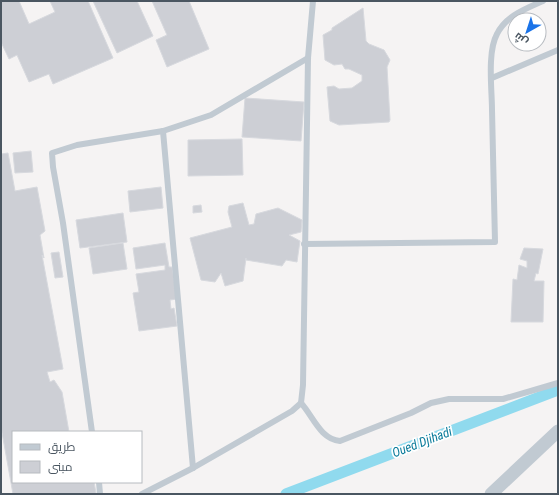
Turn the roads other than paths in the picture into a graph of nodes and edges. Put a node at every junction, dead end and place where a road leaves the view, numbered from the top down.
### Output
1 (313, 1) edge
2 (543, 1) edge
3 (558, 50) edge
4 (308, 58) junction
5 (492, 78) junction
6 (163, 131) junction
7 (304, 244) junction
8 (558, 383) edge
9 (301, 403) junction
10 (92, 431) edge
11 (558, 431) edge
12 (193, 468) junction
13 (99, 483) edge
14 (100, 494) edge
15 (142, 494) edge
16 (491, 494) edge

1 - 4 lane
2 - 5 lane
3 - 5 lane
4 - 6 lane
4 - 7 lane
5 - 7 lane
6 - 10 lane
6 - 12 lane
7 - 9 lane
8 - 9 lane
9 - 12 lane
11 - 16 street
12 - 15 lane
13 - 14 lane

